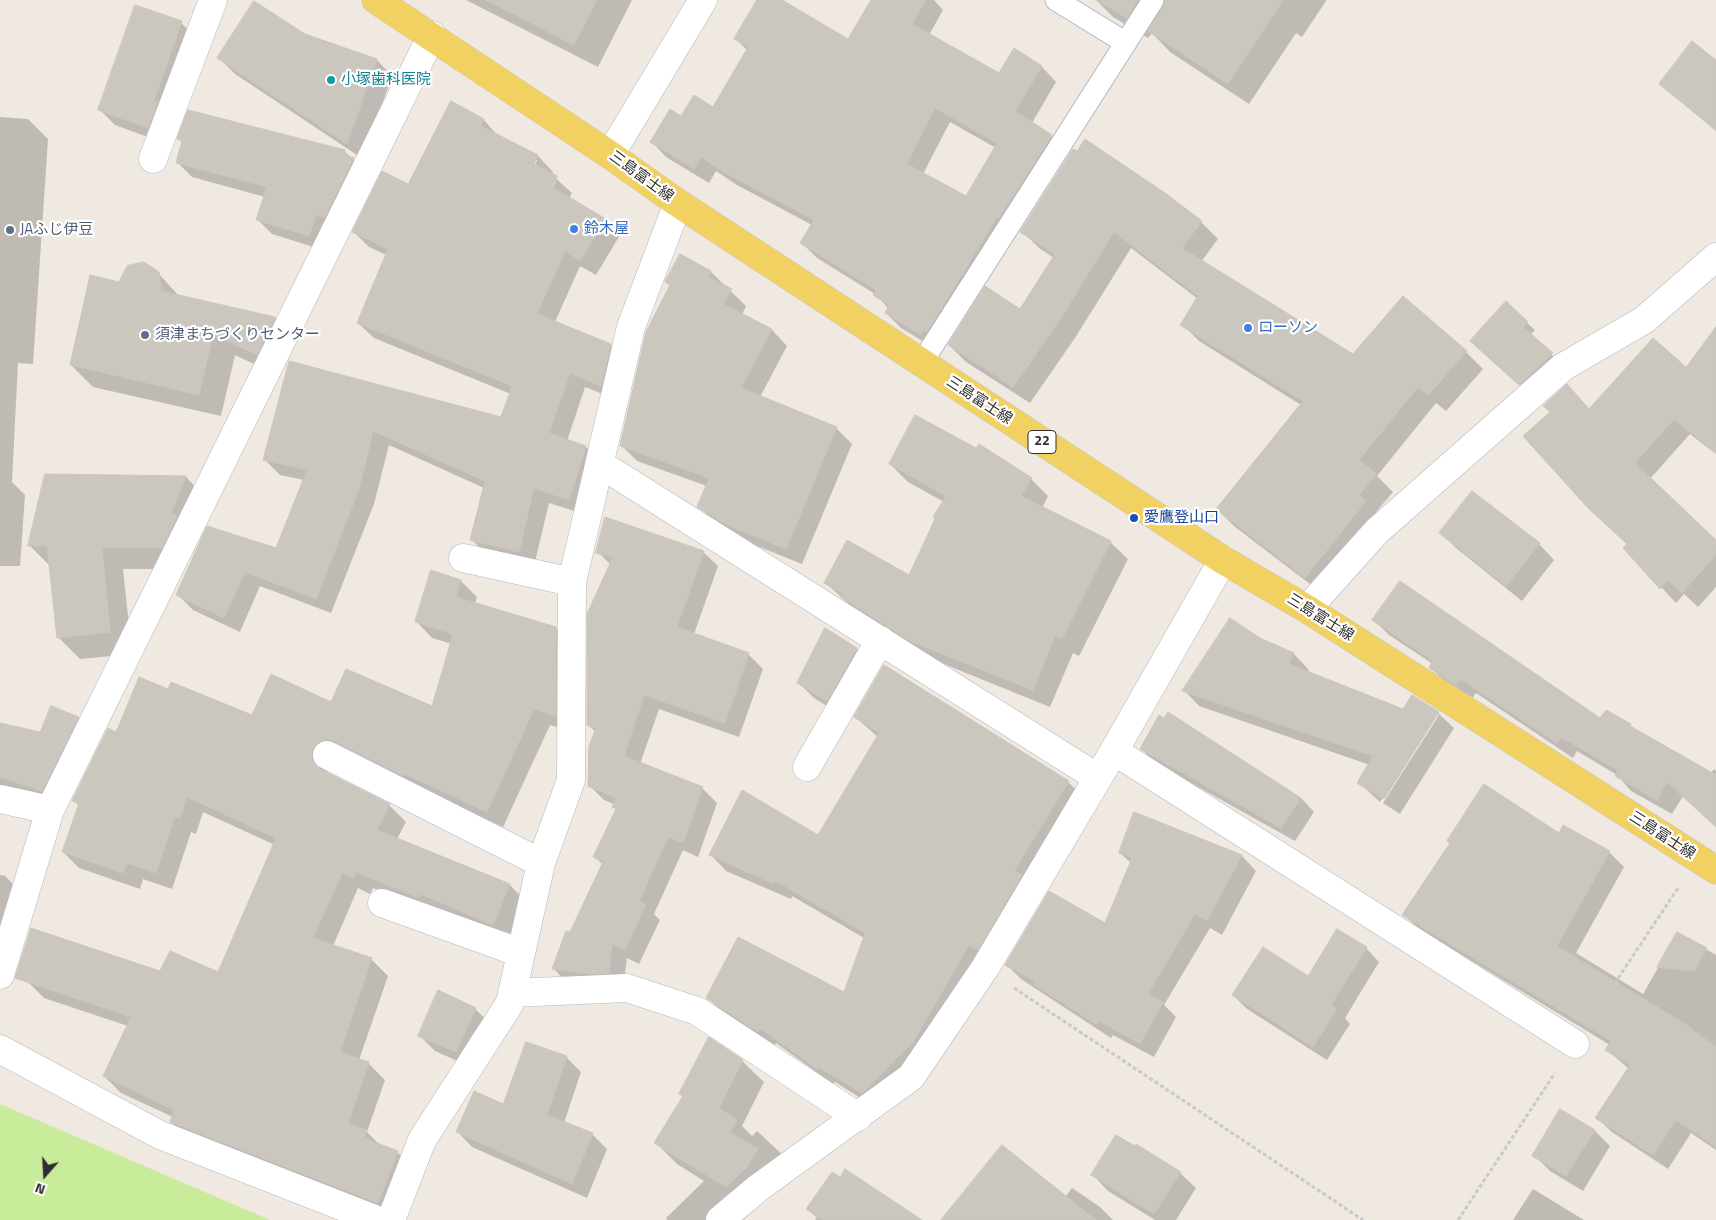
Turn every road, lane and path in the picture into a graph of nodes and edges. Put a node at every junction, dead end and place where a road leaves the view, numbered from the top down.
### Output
1 (213, 0) edge
2 (376, 0) edge
3 (703, 0) edge
4 (1056, 0) edge
5 (1153, 0) edge
6 (432, 35) junction
7 (1126, 43) junction
8 (610, 155) junction
9 (153, 159) dead end
10 (678, 203) junction
11 (1716, 257) edge
12 (922, 364) junction
13 (600, 464) junction
14 (463, 558) dead end
15 (1223, 560) junction
16 (572, 582) junction
17 (1307, 609) junction
18 (880, 640) junction
19 (1114, 751) junction
20 (327, 755) dead end
21 (807, 766) dead end
22 (1098, 778) junction
23 (0, 799) edge
24 (50, 810) junction
25 (541, 863) junction
26 (1714, 865) edge
27 (382, 903) dead end
28 (521, 953) junction
29 (984, 968) junction
30 (0, 975) edge
31 (512, 993) junction
32 (1575, 1044) dead end
33 (0, 1049) edge
34 (858, 1116) junction
35 (377, 1220) edge
36 (390, 1220) edge
37 (720, 1220) edge
38 (1364, 1220) edge

1 - 9 street
2 - 6 main road, 三島富士線 / 22
3 - 8 street
4 - 7 lane
5 - 7 lane
6 - 8 main road, 三島富士線 / 22
6 - 24 street
7 - 12 lane
8 - 10 main road, 三島富士線 / 22
10 - 12 main road, 三島富士線 / 22
10 - 13 street
11 - 17 street
12 - 15 main road, 三島富士線 / 22
13 - 16 street
13 - 18 street
14 - 16 street
15 - 17 main road, 三島富士線 / 22
15 - 19 street
16 - 25 street
17 - 26 main road, 三島富士線 / 22
18 - 21 street
18 - 22 street
19 - 22 street
19 - 32 street
20 - 25 street
22 - 29 street
23 - 24 street
24 - 30 street
25 - 28 street
27 - 28 street
28 - 31 street
29 - 34 street
29 - 38 path
31 - 34 street
31 - 36 street
33 - 35 street
34 - 37 street

